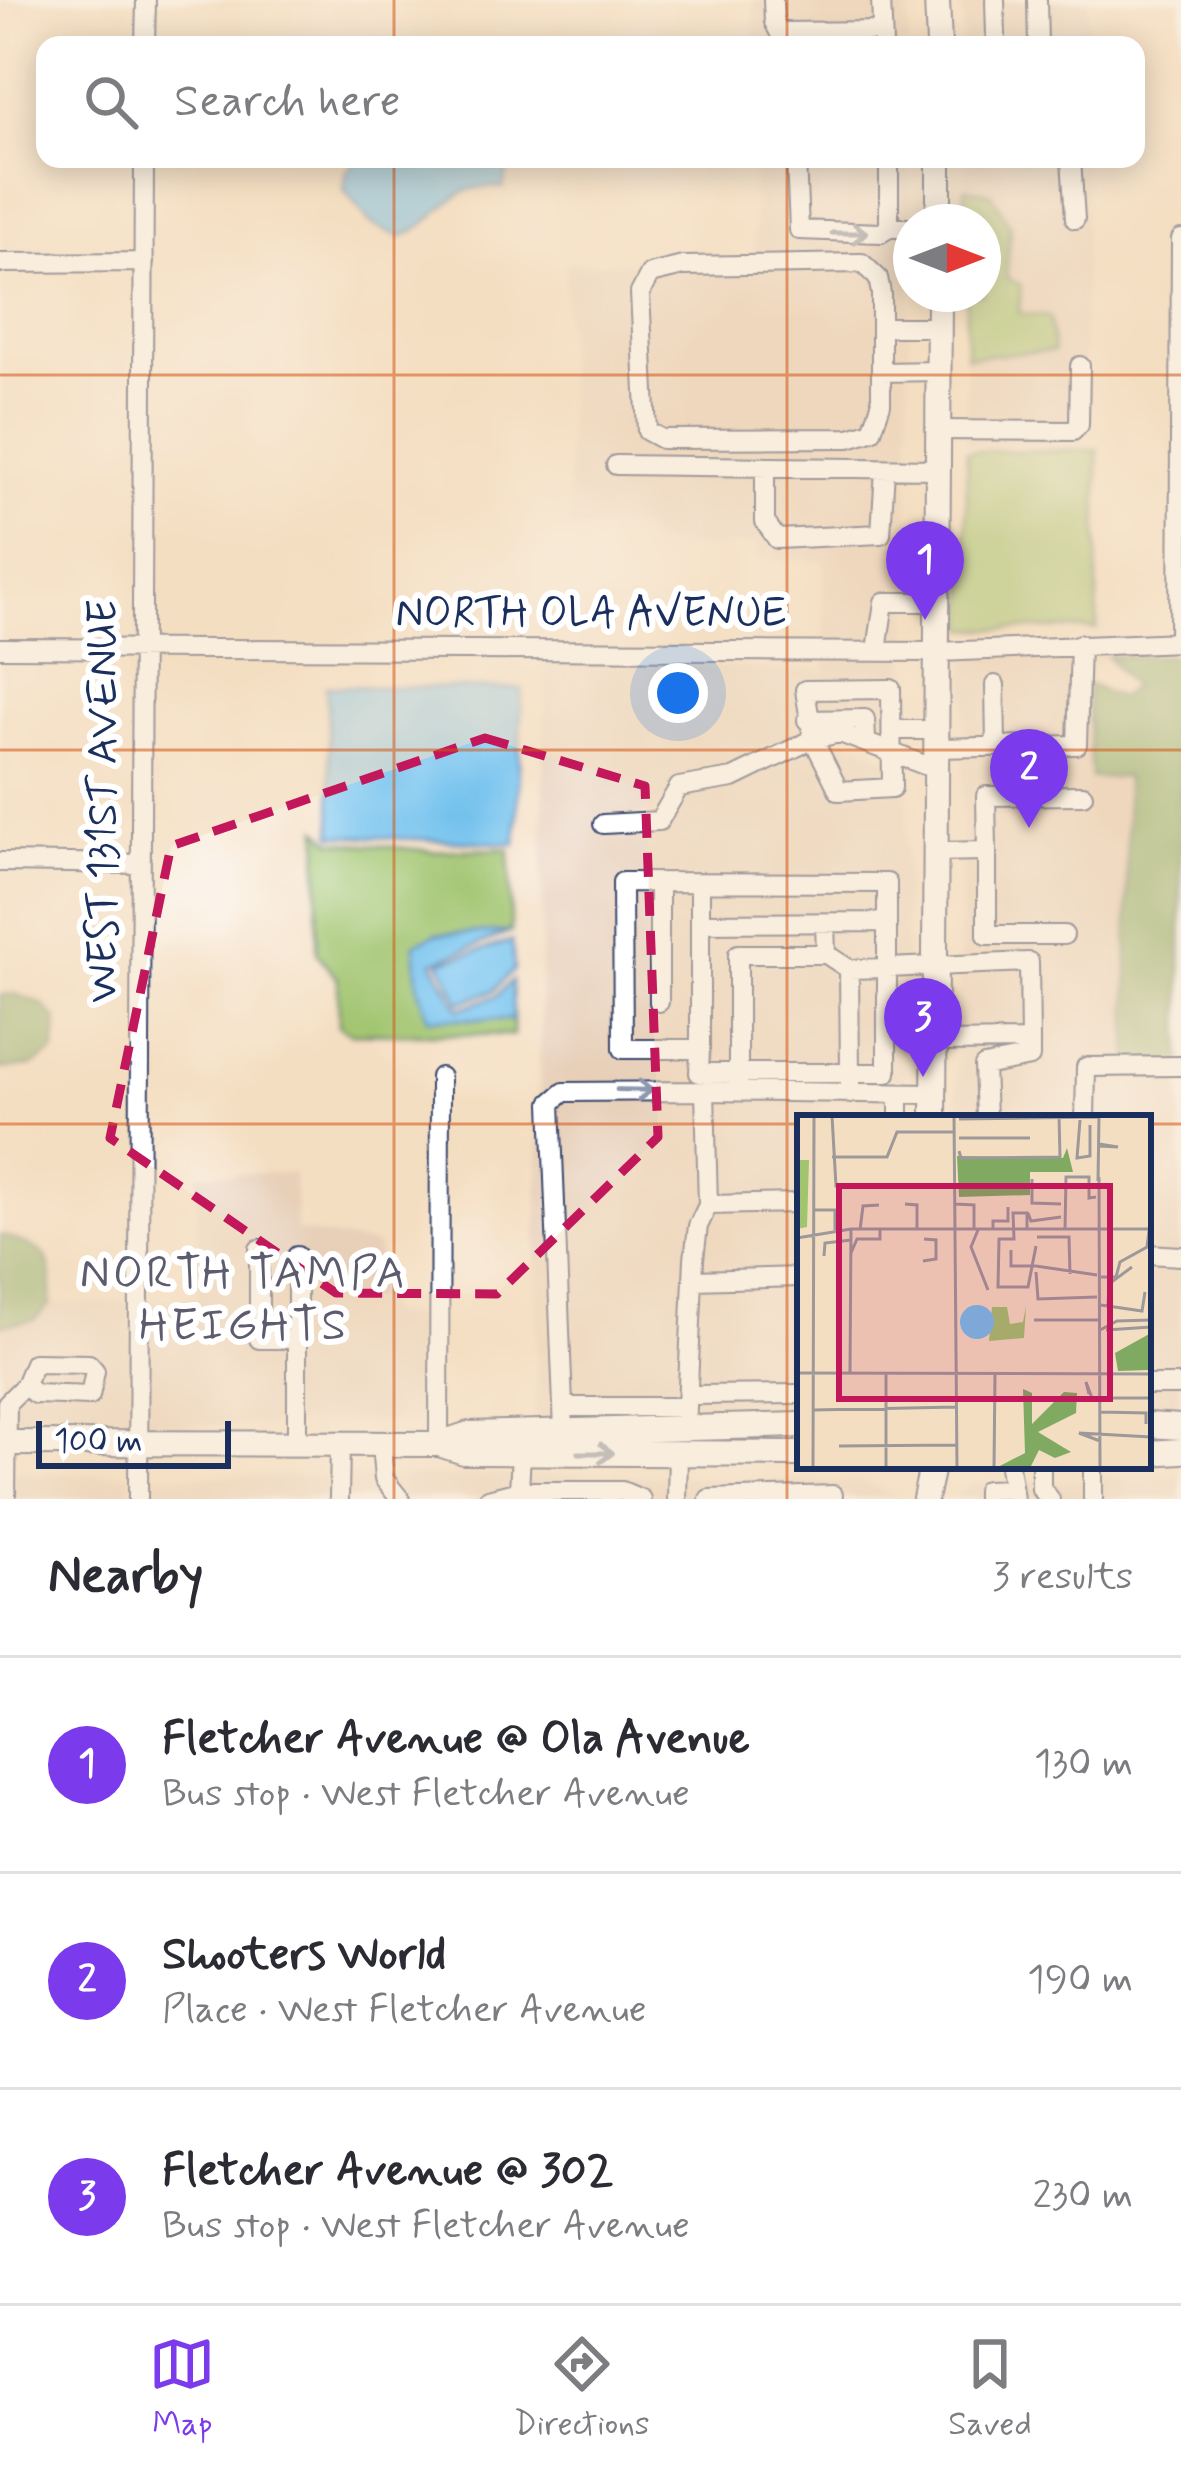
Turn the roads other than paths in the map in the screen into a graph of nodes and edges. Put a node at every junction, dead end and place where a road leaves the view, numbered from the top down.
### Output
1 (146, 0) edge
2 (773, 0) edge
3 (881, 0) edge
4 (938, 0) edge
5 (995, 0) edge
6 (1037, 0) edge
7 (145, 36) edge
8 (782, 36) edge
9 (882, 36) edge
10 (939, 36) edge
11 (996, 36) edge
12 (1038, 36) edge
13 (145, 168) edge
14 (797, 168) edge
15 (889, 168) edge
16 (939, 168) edge
17 (1072, 168) edge
18 (939, 204) edge
19 (1075, 218) dead end
20 (889, 228) junction
21 (893, 228) edge
22 (1181, 239) edge
23 (144, 262) junction
24 (0, 263) edge
25 (939, 312) edge
26 (881, 327) junction
27 (939, 327) junction
28 (1080, 366) dead end
29 (939, 371) junction
30 (881, 372) junction
31 (938, 430) junction
32 (616, 465) dead end
33 (765, 467) junction
34 (886, 469) junction
35 (938, 469) junction
36 (938, 602) junction
37 (1180, 642) edge
38 (1080, 644) junction
39 (0, 648) edge
40 (140, 649) junction
41 (839, 650) junction
42 (877, 650) junction
43 (938, 652) junction
44 (995, 685) dead end
45 (843, 689) junction
46 (866, 729) junction
47 (810, 730) junction
48 (892, 733) junction
49 (995, 746) junction
50 (936, 749) junction
51 (1083, 795) dead end
52 (603, 824) dead end
53 (987, 851) junction
54 (935, 852) junction
55 (0, 862) edge
56 (140, 863) junction
57 (659, 883) junction
58 (700, 883) junction
59 (887, 922) junction
60 (700, 923) junction
61 (825, 923) junction
62 (1064, 935) dead end
63 (700, 954) junction
64 (738, 954) junction
65 (826, 954) junction
66 (887, 968) junction
67 (935, 968) junction
68 (849, 969) junction
69 (659, 1002) dead end
70 (1030, 1041) junction
71 (934, 1042) junction
72 (700, 1049) junction
73 (1181, 1066) edge
74 (440, 1077) dead end
75 (739, 1082) junction
76 (850, 1083) junction
77 (705, 1091) junction
78 (899, 1094) junction
79 (934, 1106) edge
80 (899, 1115) edge
81 (986, 1115) edge
82 (1085, 1115) edge
83 (797, 1203) edge
84 (708, 1205) junction
85 (260, 1249) dead end
86 (1151, 1254) edge
87 (297, 1256) dead end
88 (1181, 1256) edge
89 (797, 1277) edge
90 (693, 1280) junction
91 (297, 1340) junction
92 (26, 1385) dead end
93 (797, 1394) edge
94 (687, 1410) junction
95 (564, 1419) junction
96 (1151, 1424) edge
97 (797, 1425) edge
98 (1181, 1427) edge
99 (3, 1443) edge
100 (138, 1444) junction
101 (297, 1444) junction
102 (340, 1444) junction
103 (381, 1444) junction
104 (439, 1444) junction
105 (1181, 1451) edge
106 (521, 1453) junction
107 (678, 1453) junction
108 (1151, 1453) edge
109 (797, 1454) edge
110 (933, 1469) edge
111 (935, 1469) edge
112 (1040, 1469) edge
113 (385, 1489) edge
114 (519, 1491) junction
115 (833, 1496) dead end
116 (6, 1499) edge
117 (138, 1499) edge
118 (339, 1499) edge
119 (400, 1499) edge
120 (488, 1499) edge
121 (641, 1499) edge
122 (677, 1499) edge
123 (709, 1499) edge
124 (925, 1499) edge
125 (940, 1499) edge
126 (1050, 1499) edge

1 - 7 street
2 - 8 street
3 - 9 street
4 - 10 main road
5 - 11 street
6 - 12 street
13 - 23 street, WEST 131ST AVENUE
14 -> 20 street
15 - 20 street
16 - 18 main road
17 - 19 street
20 - 21 street
22 - 37 street
23 - 24 street
23 - 40 street, WEST 131ST AVENUE
25 - 27 main road
26 - 27 street
26 - 30 street
26 - 30 street
27 - 29 main road
28 - 31 street
29 - 30 street
29 - 31 main road
31 - 35 main road
32 - 33 street
33 - 34 street
33 - 34 street
34 - 35 street
35 - 36 main road
36 - 42 street
36 - 43 main road
37 - 38 street, NORTH OLA AVENUE
38 - 43 street, NORTH OLA AVENUE
38 - 49 street
39 - 40 street, NORTH OLA AVENUE
40 - 41 street, NORTH OLA AVENUE
40 - 56 street, WEST 131ST AVENUE
41 - 42 street, NORTH OLA AVENUE
41 - 45 street
42 - 43 street, NORTH OLA AVENUE
43 - 50 main road
44 - 49 street
45 - 47 street
45 - 48 street
46 - 47 street
46 - 48 street
46 - 48 street
47 - 48 street
47 - 52 street
48 - 50 street
48 - 50 street
49 - 50 street
50 - 54 main road
51 - 53 street
53 - 54 street
53 - 62 street
54 - 67 main road
55 - 56 street
56 - 100 street, WEST 131ST AVENUE
57 - 58 street
57 - 69 street
57 - 72 street
58 - 59 street
58 - 60 street
59 - 61 street
59 - 66 street
60 - 61 street
60 - 63 street
61 - 65 street
63 - 64 street
63 - 72 street
64 - 65 street
64 - 75 street
65 - 68 street
66 - 67 street
66 - 68 street
66 - 76 street
67 - 70 street
67 - 71 main road
68 - 76 street
70 - 71 street
70 - 81 street
71 - 79 main road
72 - 75 street
73 - 82 street
74 - 104 street
75 - 76 street
75 - 77 street
76 - 78 street
77 - 84 street
95 -> 77 street
78 - 79 street
78 - 80 street
83 - 84 street
84 - 90 street
85 - 91 street
86 - 88 street
87 - 91 street
89 - 90 street
90 - 94 street
91 - 101 street
92 - 99 street
93 - 94 street
94 - 95 main road
94 - 97 main road
95 - 104 main road
96 - 98 main road
99 - 100 main road
99 - 116 street
100 - 101 main road
100 - 117 street, WEST 131ST AVENUE
101 - 102 main road
102 - 103 main road
102 - 118 street
103 - 104 main road
103 - 113 street
104 - 106 main road
105 - 108 main road
106 -> 107 main road
106 - 114 street
107 - 109 main road
107 - 122 street
110 - 124 main road
111 - 125 main road
112 - 126 street
113 - 119 street
114 - 120 street
114 - 121 street
115 - 123 street

